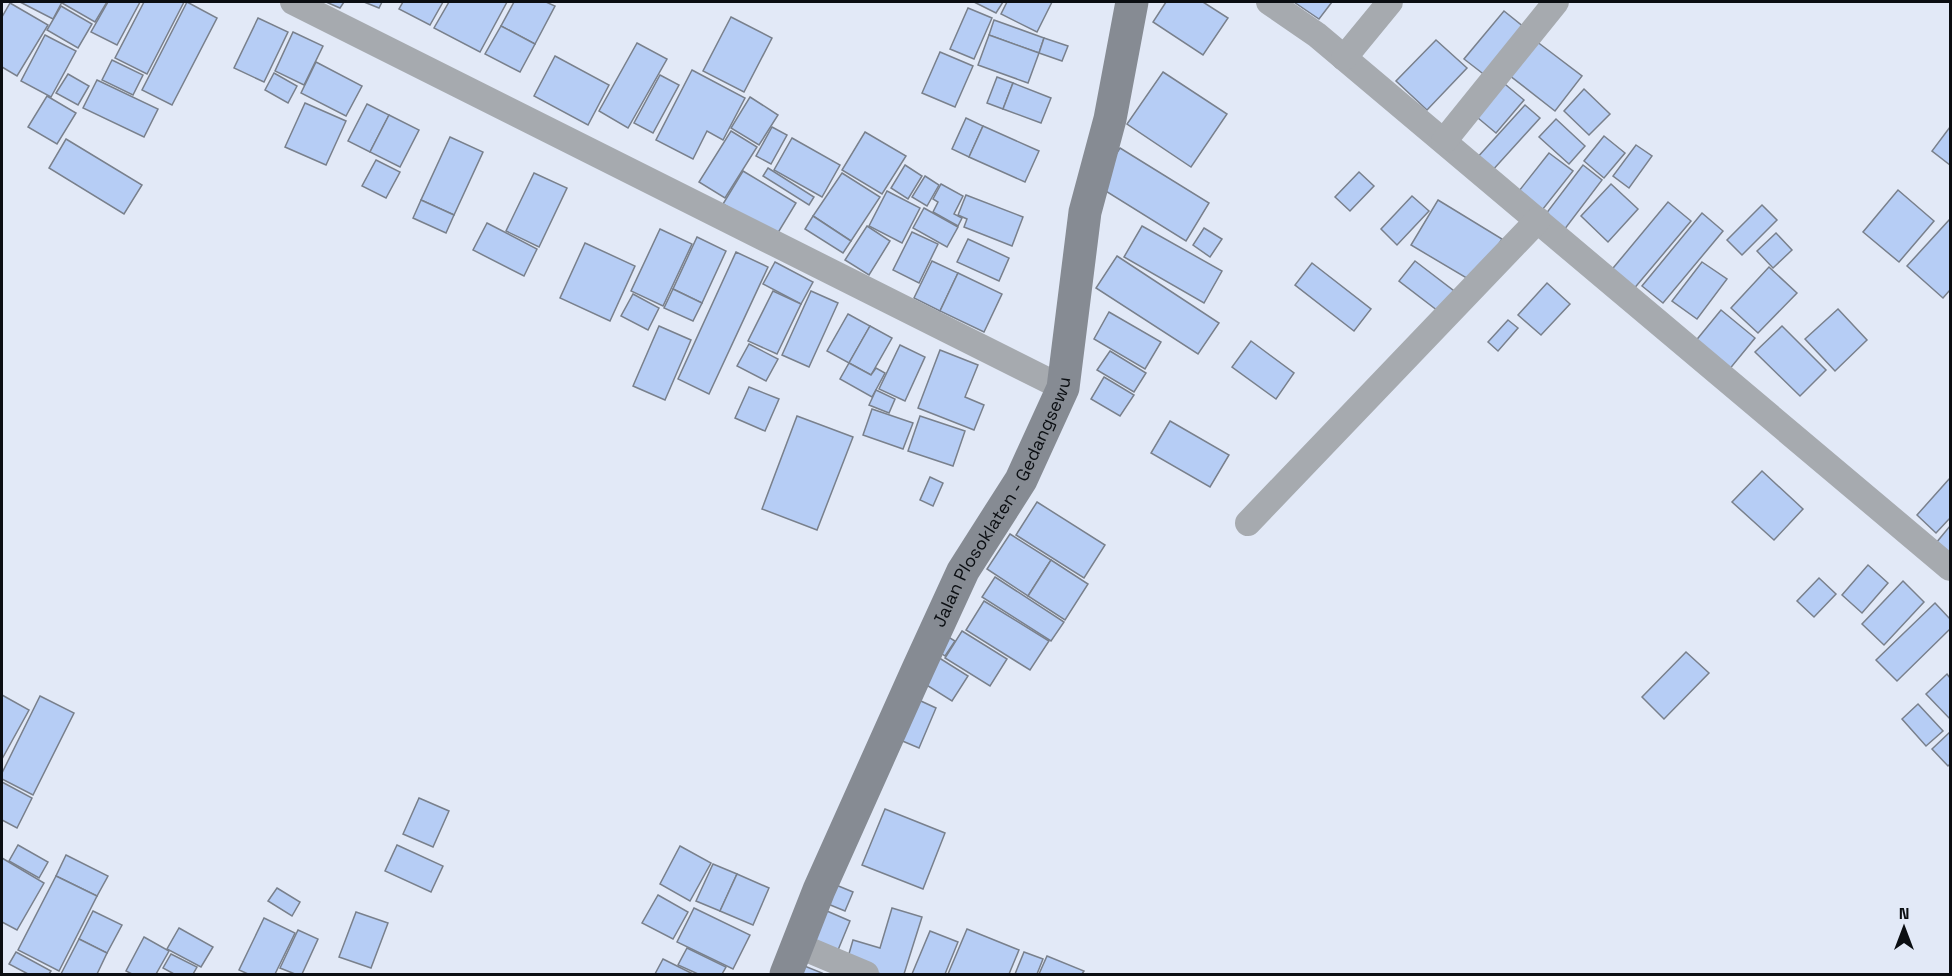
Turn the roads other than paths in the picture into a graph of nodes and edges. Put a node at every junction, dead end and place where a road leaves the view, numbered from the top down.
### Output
1 (292, 2) edge
2 (1132, 2) edge
3 (1269, 2) edge
4 (1390, 2) edge
5 (1556, 2) edge
6 (1344, 58) junction
7 (1444, 141) junction
8 (1538, 220) junction
9 (1063, 388) junction
10 (1248, 523) dead end
11 (1950, 568) edge
12 (791, 960) edge
13 (866, 975) edge

1 - 9 street
2 - 9 main road, Jalan Plosoklaten - Gedangsewu
3 - 6 street
4 - 6 street
5 - 7 street
6 - 7 street
7 - 8 street
8 - 10 street
8 - 11 street
9 - 12 main road, Jalan Plosoklaten - Gedangsewu
12 - 13 street

